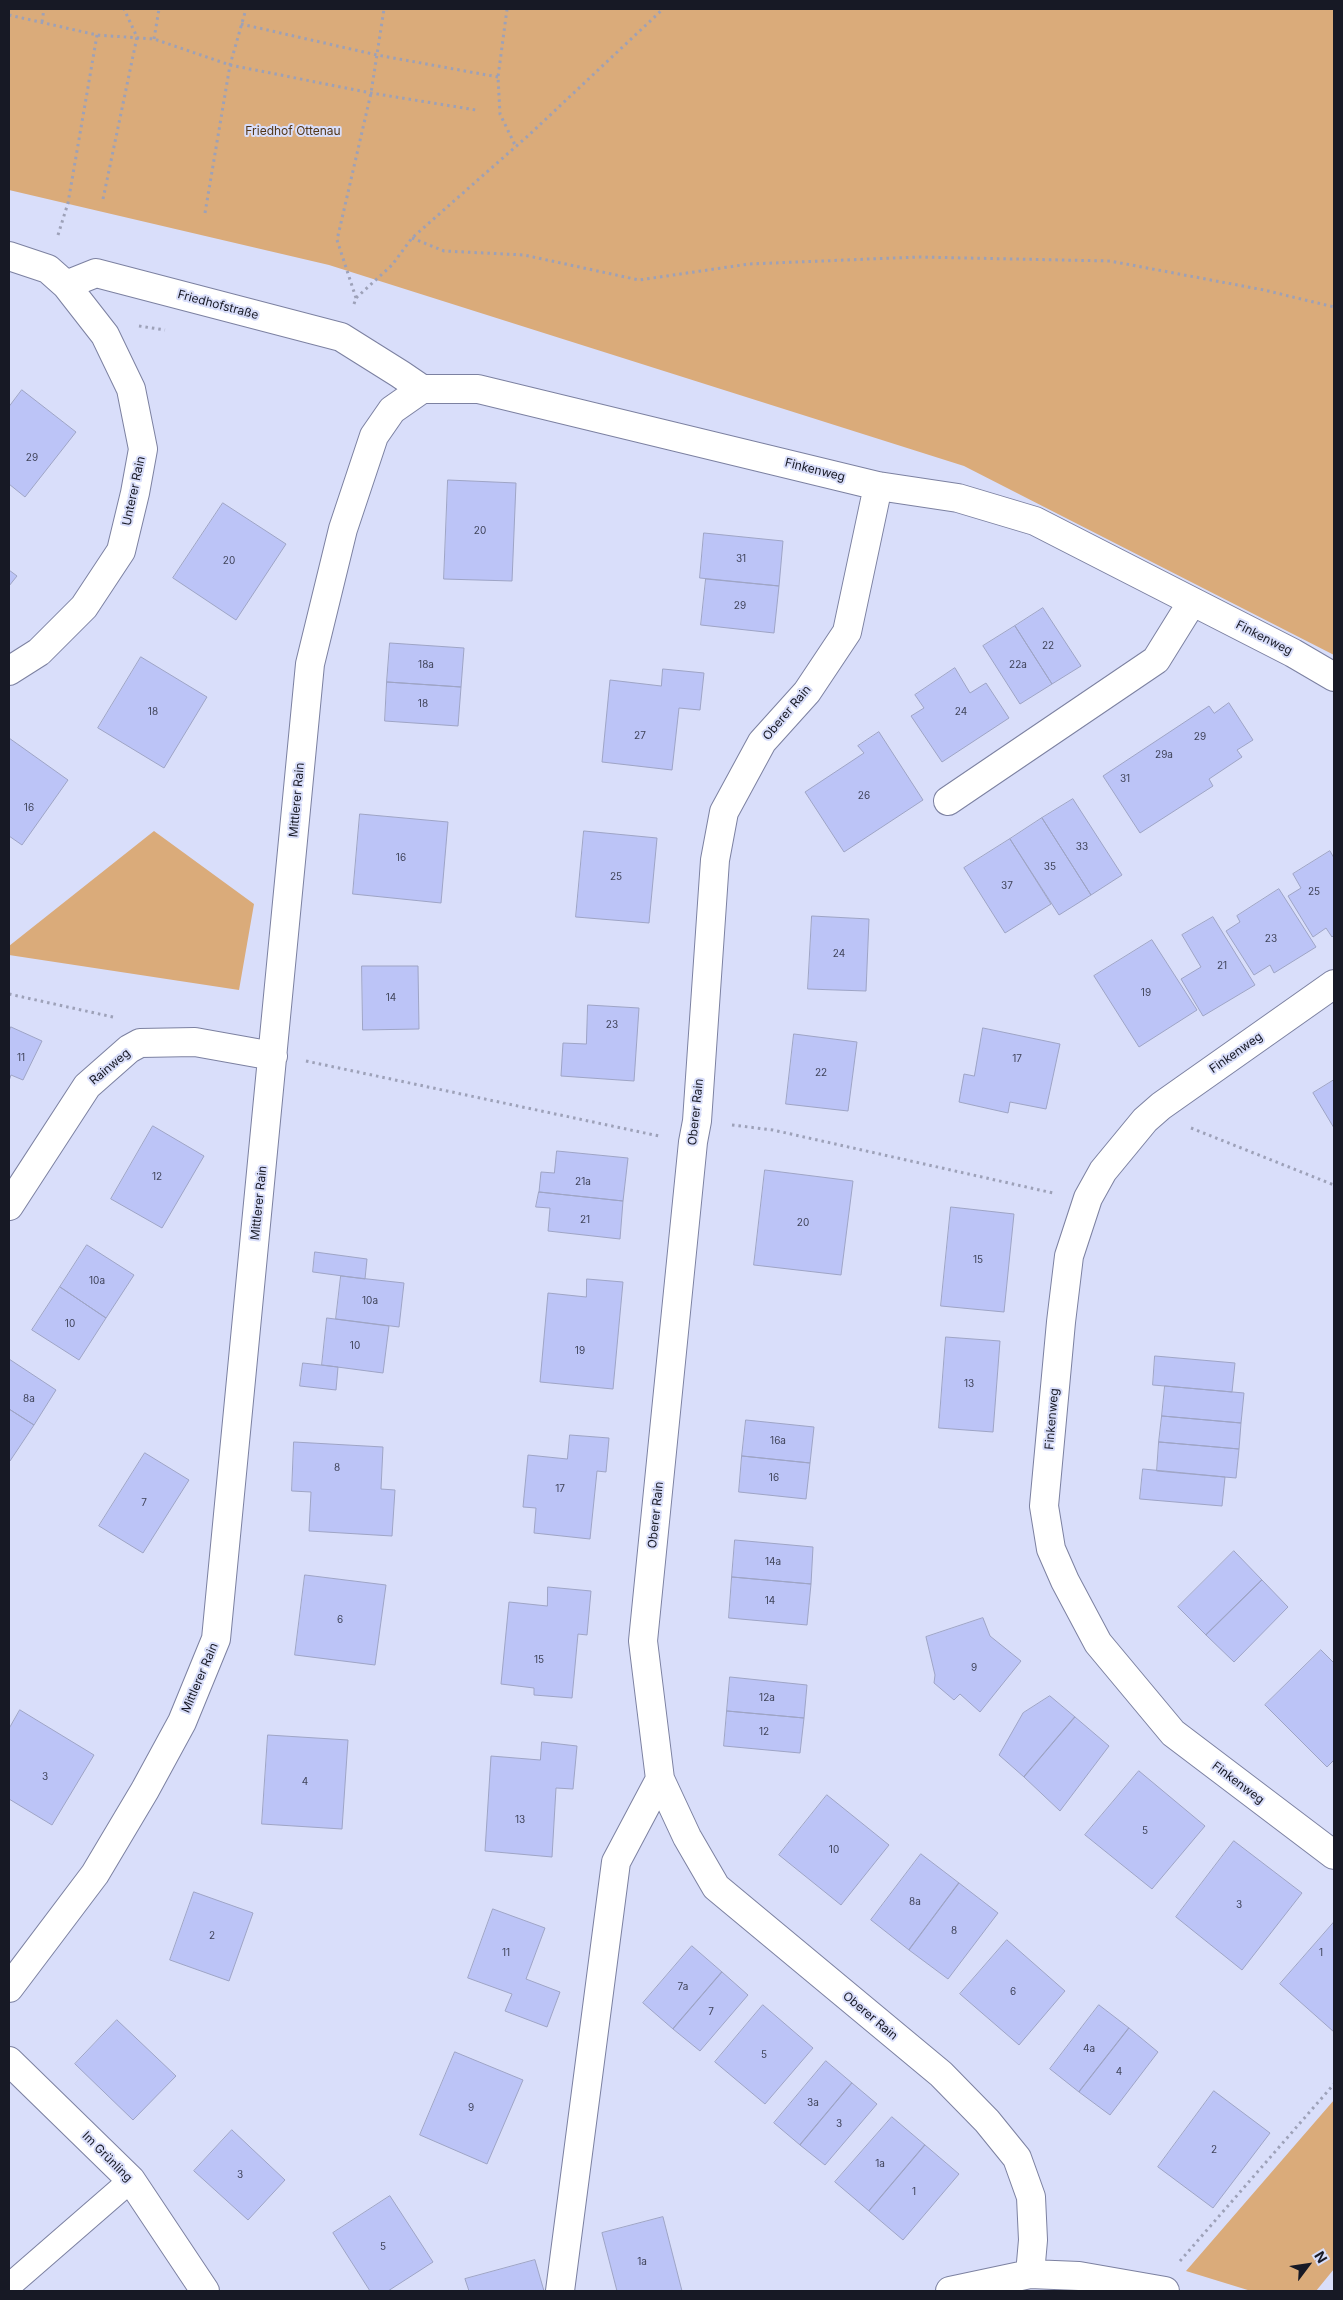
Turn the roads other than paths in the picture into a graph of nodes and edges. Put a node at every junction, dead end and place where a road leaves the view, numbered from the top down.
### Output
1 (9, 256) edge
2 (57, 277) junction
3 (422, 389) junction
4 (878, 486) junction
5 (1192, 602) junction
6 (9, 671) edge
7 (1334, 678) edge
8 (948, 801) dead end
9 (1334, 984) edge
10 (273, 1056) junction
11 (9, 1206) edge
12 (660, 1779) junction
13 (1334, 1855) edge
14 (9, 1988) edge
15 (9, 2061) edge
16 (131, 2180) junction
17 (1030, 2274) junction
18 (9, 2286) edge
19 (1160, 2290) edge
20 (205, 2291) edge
21 (560, 2291) edge
22 (950, 2291) edge

1 - 2 street
2 - 3 street, Friedhofstraße
2 - 6 street, Unterer Rain
3 - 4 street, Finkenweg
3 - 10 street, Mittlerer Rain
4 - 5 street, Finkenweg
4 - 12 street, Oberer Rain
5 - 7 street, Finkenweg
5 - 8 street
9 - 13 street, Finkenweg
10 - 11 street, Rainweg
10 - 14 street, Mittlerer Rain
12 - 17 street, Oberer Rain
12 - 21 street
15 - 16 street, Im Grünling
16 - 18 lane
16 - 20 street, Im Grünling
17 - 19 street
17 - 22 street

